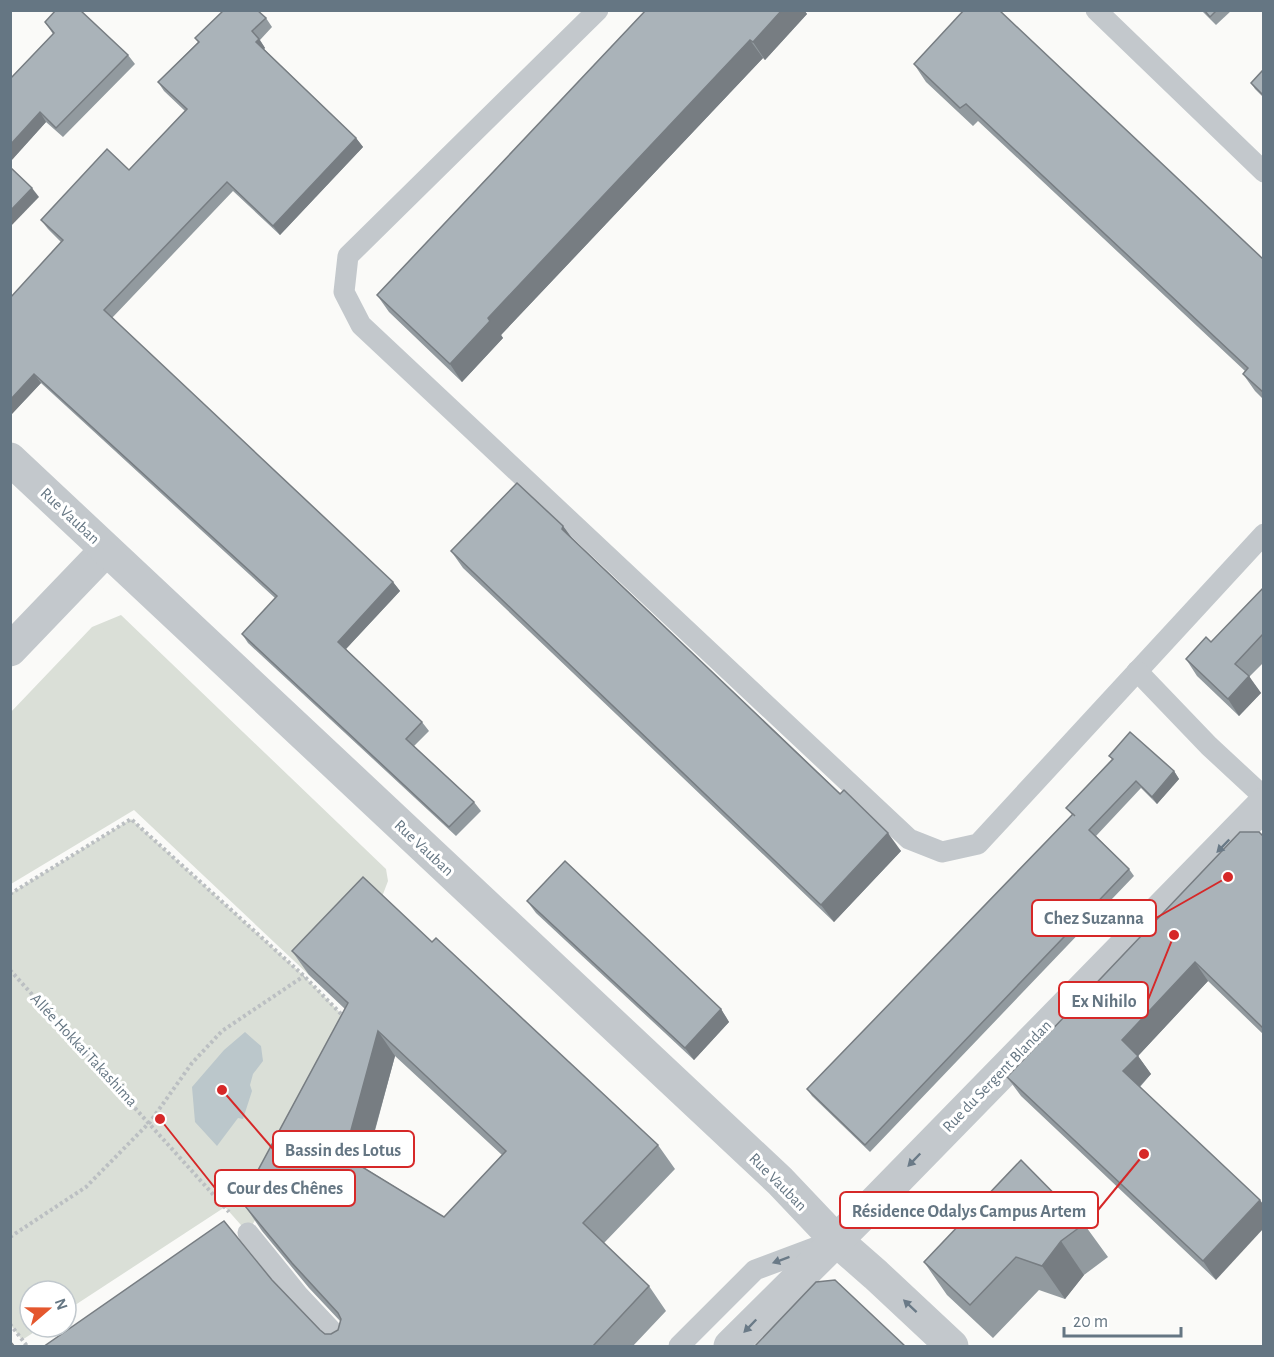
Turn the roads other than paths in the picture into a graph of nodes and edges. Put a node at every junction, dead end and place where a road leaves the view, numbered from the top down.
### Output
1 (598, 10) edge
2 (1096, 10) edge
3 (1263, 172) edge
4 (10, 459) edge
5 (1263, 534) edge
6 (106, 550) junction
7 (10, 650) edge
8 (1137, 671) junction
9 (1263, 797) edge
10 (1263, 804) edge
11 (248, 1233) road end
12 (836, 1240) junction
13 (346, 1347) edge
14 (679, 1347) edge
15 (730, 1347) edge
16 (952, 1347) edge

1 - 8 lane
2 - 3 lane
4 - 6 street, Rue Vauban
5 - 8 lane
6 - 7 street
6 - 12 street, Rue Vauban
8 - 9 lane
10 -> 12 street, Rue du Sergent Blandan
11 - 13 lane
12 -> 14 lane
12 -> 15 street, Rue du Sergent Blandan
16 -> 12 street, Rue Vauban

